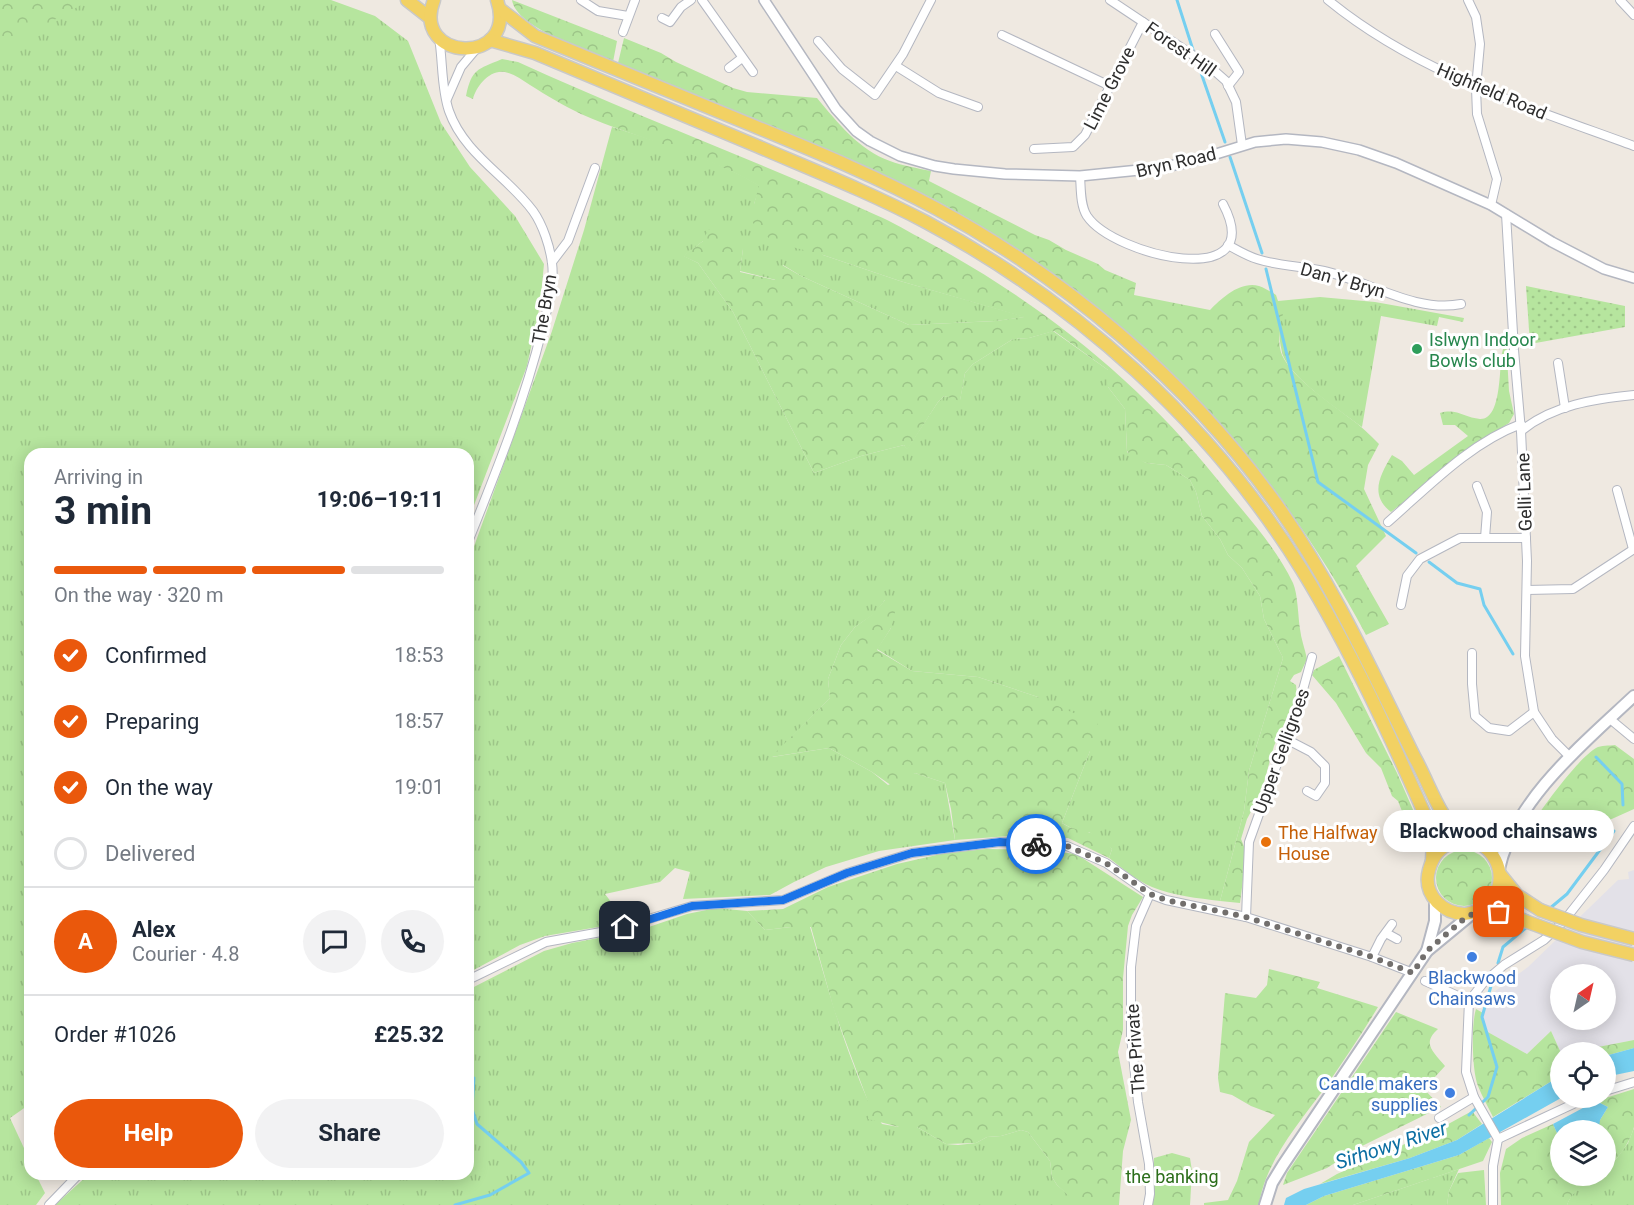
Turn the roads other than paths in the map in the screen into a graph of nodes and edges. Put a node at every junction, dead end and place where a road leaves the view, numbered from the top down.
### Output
1 (407, 0) edge
2 (434, 0) edge
3 (580, 0) edge
4 (635, 0) edge
5 (691, 0) edge
6 (702, 0) edge
7 (764, 0) edge
8 (931, 0) edge
9 (1110, 0) edge
10 (1329, 0) edge
11 (1468, 0) edge
12 (1620, 0) edge
13 (499, 5) edge
14 (1634, 15) edge
15 (628, 16) junction
16 (430, 18) junction
17 (662, 18) dead end
18 (1143, 22) junction
19 (623, 32) dead end
20 (1215, 34) dead end
21 (1002, 35) dead end
22 (439, 38) junction
23 (490, 39) junction
24 (818, 41) dead end
25 (477, 48) junction
26 (742, 58) junction
27 (896, 66) junction
28 (729, 68) dead end
29 (753, 72) dead end
30 (1110, 86) junction
31 (1228, 86) junction
32 (1476, 88) junction
33 (446, 100) junction
34 (978, 106) dead end
35 (1242, 145) junction
36 (1634, 146) edge
37 (1034, 149) dead end
38 (595, 168) dead end
39 (1080, 176) junction
40 (1223, 204) dead end
41 (1491, 205) junction
42 (1506, 214) junction
43 (1228, 245) junction
44 (552, 262) junction
45 (1634, 278) edge
46 (1461, 304) dead end
47 (1558, 363) dead end
48 (1634, 395) edge
49 (1565, 408) junction
50 (1521, 428) junction
51 (1477, 486) dead end
52 (1617, 490) dead end
53 (1388, 522) dead end
54 (474, 527) edge
55 (1485, 538) junction
56 (1526, 538) junction
57 (1634, 549) edge
58 (1527, 590) junction
59 (1401, 604) dead end
60 (1472, 653) dead end
61 (1312, 657) dead end
62 (1634, 696) edge
63 (1534, 712) junction
64 (1610, 719) junction
65 (1286, 739) junction
66 (1634, 739) edge
67 (1570, 758) junction
68 (1307, 792) dead end
69 (1517, 822) junction
70 (1634, 826) edge
71 (1470, 841) junction
72 (1432, 861) junction
73 (1500, 871) junction
74 (1150, 894) junction
75 (1435, 900) junction
76 (1477, 911) junction
77 (1246, 917) junction
78 (1392, 924) dead end
79 (1386, 933) junction
80 (1397, 939) dead end
81 (1634, 939) edge
82 (1427, 951) junction
83 (1634, 955) edge
84 (1372, 957) junction
85 (1413, 973) junction
86 (474, 977) edge
87 (1425, 981) dead end
88 (1469, 1001) junction
89 (1634, 1082) edge
90 (1616, 1088) edge
91 (1475, 1099) junction
92 (1565, 1108) edge
93 (1439, 1118) dead end
94 (1498, 1139) junction
95 (73, 1180) edge
96 (49, 1205) edge
97 (1148, 1205) edge
98 (1265, 1205) edge
99 (1493, 1205) edge

1 - 16 main road
2 - 16 main road
3 - 15 street
4 - 15 street
5 - 17 street
6 - 26 street
7 - 39 street, Bryn Road
8 - 27 street
9 - 18 street, Forest Hill
10 - 32 street, Highfield Road
11 - 32 street
12 - 14 street
13 - 23 main road
13 - 71 main road
15 - 19 street
16 - 22 main road
18 - 30 street, Lime Grove
18 - 31 street, Forest Hill
20 - 31 street
21 - 30 street
22 - 25 main road
22 - 33 street, The Bryn
23 - 25 main road
23 - 72 main road
24 - 27 street
25 - 33 street
26 - 28 street
26 - 29 street
27 - 34 street
30 - 37 street, Lime Grove
31 - 35 street, Forest Hill
32 - 36 street, Highfield Road
32 - 41 street
33 - 44 street, The Bryn
35 - 39 street, Bryn Road
35 - 41 street, Bryn Road
38 - 44 street
39 - 43 street
40 - 43 street
41 - 42 street, Bryn Road
42 - 45 street, Bryn Road
42 - 50 street, Gelli Lane
43 - 46 street, Dan Y Bryn
44 - 54 street, The Bryn
47 - 49 street
48 - 49 street
49 - 50 street
50 - 53 street
50 - 56 street, Gelli Lane
51 - 55 street
52 - 57 street
55 - 56 street
55 - 59 street
56 - 58 street, Gelli Lane
57 - 58 street
58 - 63 street, Gelli Lane
60 - 63 street
61 - 65 street, Upper Gelligroes
62 - 64 main road
63 - 67 street, Gelli Lane
64 - 66 street
64 - 67 main road
65 - 68 street
65 - 77 street, Upper Gelligroes
67 - 69 main road
69 - 71 main road
69 - 73 main road
70 - 88 street
71 - 72 main road
71 - 73 main road
72 - 75 main road
73 - 76 main road
73 - 81 main road, bridge
74 - 77 street
74 - 86 street
74 - 97 street, The Private
75 - 76 main road
75 - 82 main road
76 - 82 main road
76 - 83 main road, bridge
77 - 84 street
78 - 79 street
79 - 80 street
79 - 84 street
82 - 85 main road
84 - 85 street
85 - 98 main road
87 - 88 street
88 - 91 street
89 - 90 street
91 - 93 street
91 - 94 street
92 - 94 street
94 - 99 street
95 - 96 street

